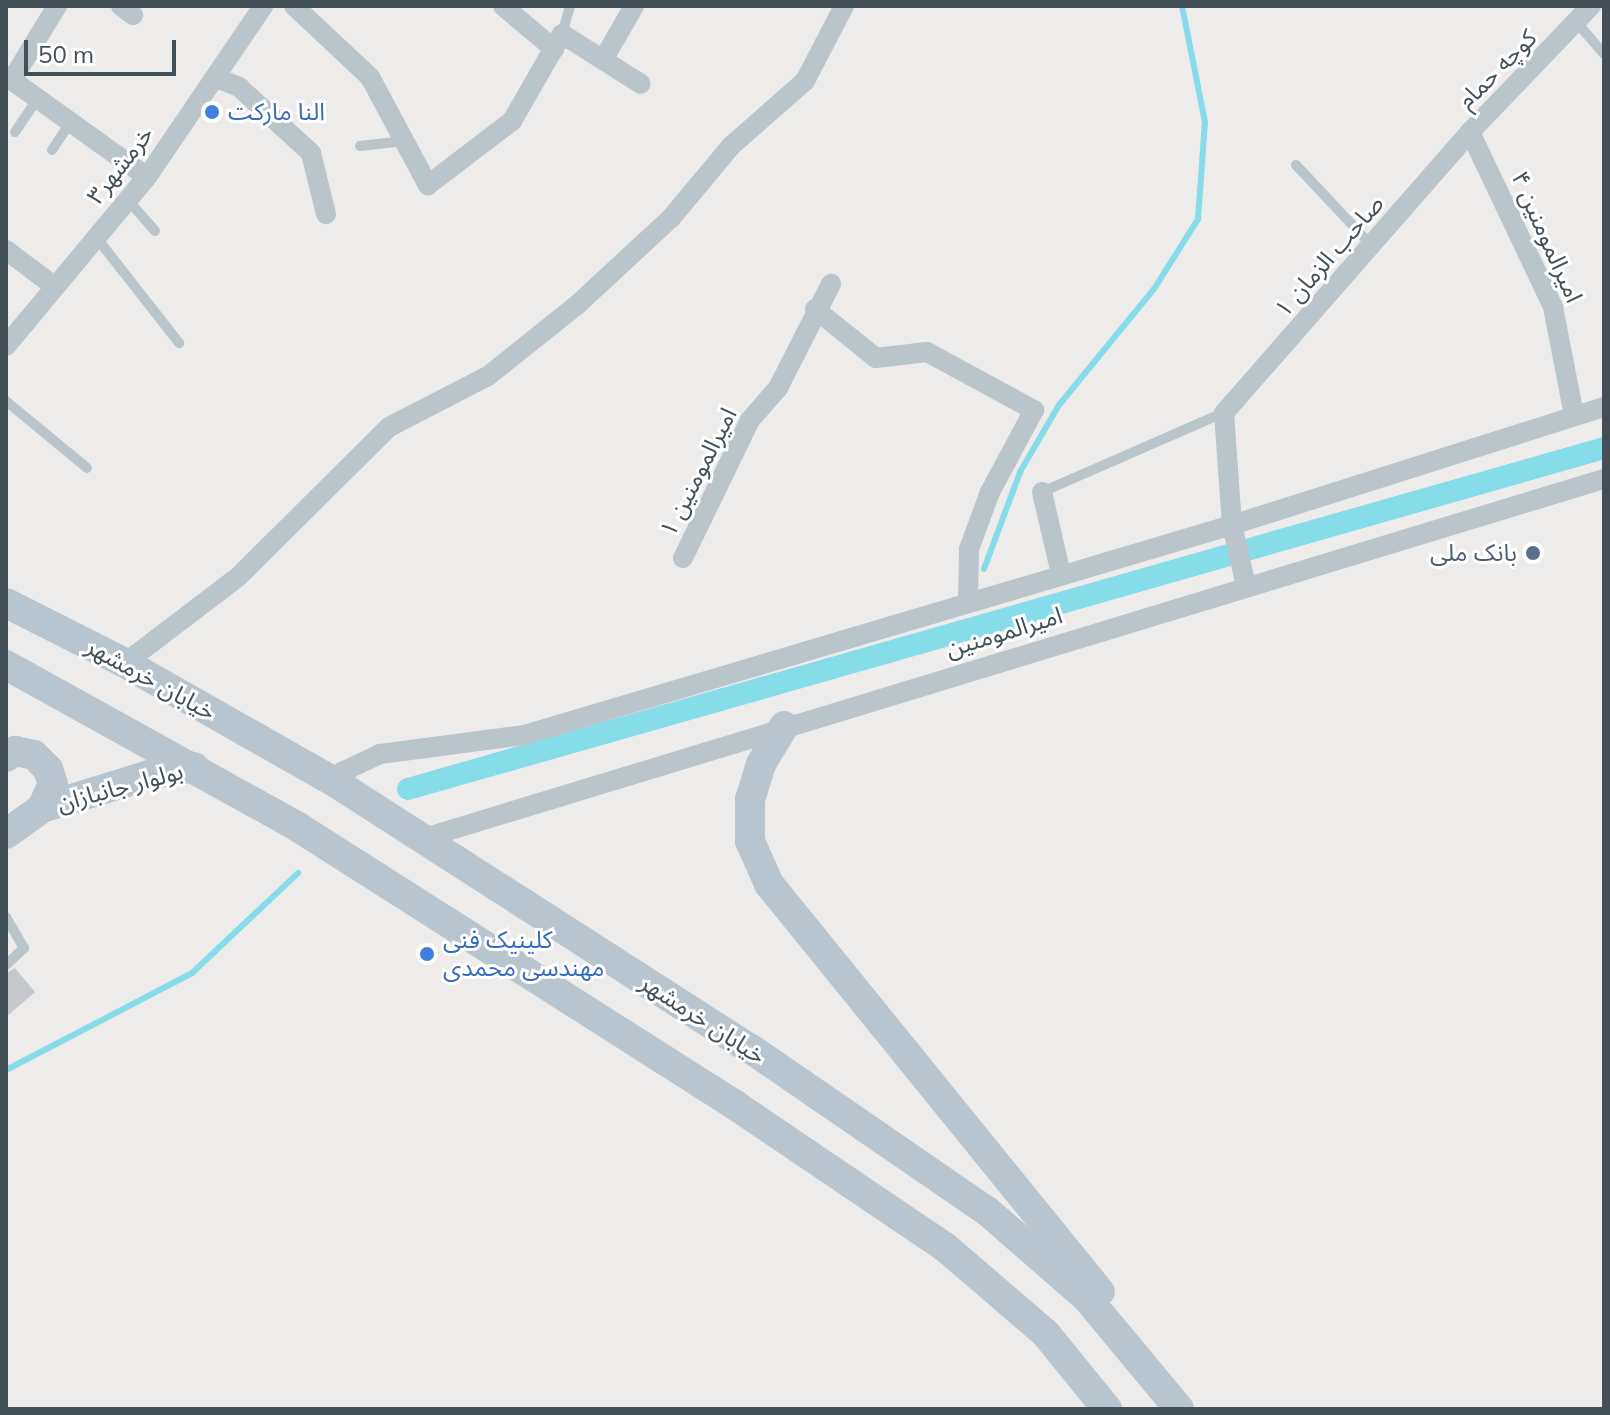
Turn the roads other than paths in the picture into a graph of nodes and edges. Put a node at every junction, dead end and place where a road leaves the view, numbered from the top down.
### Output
1 (57, 6) edge
2 (263, 6) edge
3 (294, 6) edge
4 (503, 6) edge
5 (570, 6) edge
6 (634, 6) edge
7 (844, 6) edge
8 (1591, 6) edge
9 (1578, 24) junction
10 (558, 41) junction
11 (1604, 54) edge
12 (603, 60) junction
13 (216, 78) junction
14 (8, 82) edge
15 (641, 84) dead end
16 (38, 98) junction
17 (71, 122) junction
18 (15, 132) dead end
19 (1470, 132) junction
20 (404, 141) junction
21 (360, 146) dead end
22 (52, 150) dead end
23 (1296, 165) dead end
24 (147, 177) junction
25 (128, 200) junction
26 (326, 214) dead end
27 (155, 231) dead end
28 (96, 237) junction
29 (1374, 247) junction
30 (6, 250) edge
31 (831, 284) dead end
32 (54, 286) junction
33 (815, 309) junction
34 (179, 343) dead end
35 (6, 346) edge
36 (6, 401) edge
37 (1604, 407) edge
38 (1224, 413) junction
39 (1574, 415) junction
40 (87, 468) dead end
41 (1604, 479) edge
42 (1042, 492) joint
43 (1232, 525) junction
44 (683, 558) dead end
45 (1061, 574) junction
46 (1246, 586) junction
47 (6, 603) edge
48 (968, 603) junction
49 (125, 663) junction
50 (6, 665) edge
51 (784, 726) junction
52 (6, 757) edge
53 (194, 767) junction
54 (336, 783) junction
55 (42, 808) junction
56 (6, 834) edge
57 (421, 839) junction
58 (6, 917) edge
59 (6, 965) edge
60 (1156, 1382) junction
61 (1107, 1409) edge
62 (1179, 1409) edge

1 - 14 street
2 - 13 street, خرمشهر۳
3 - 20 street
4 - 10 street
5 - 10 lane
6 - 12 street
7 - 49 street
8 - 9 street, کوچه حمام
9 - 11 lane
9 - 19 street, کوچه حمام
10 - 12 street
10 - 20 street
12 - 15 street
13 - 24 street, خرمشهر۳
13 - 26 street
14 - 16 street
16 - 17 street
16 - 18 lane
17 - 22 lane
17 - 24 street
19 - 29 street, صاحب الزمان ۱
19 - 39 street, امیرالمومنین ۴
20 - 21 lane
23 - 29 lane
24 - 25 street, خرمشهر۳
25 - 27 lane
25 - 28 street, خرمشهر۳
28 - 32 street, خرمشهر۳
28 - 34 lane
29 - 38 street, صاحب الزمان ۱
30 - 32 street
31 - 33 street, امیرالمومنین ۱
32 - 35 street, خرمشهر۳
33 - 44 street, امیرالمومنین ۱
33 - 48 street
36 - 40 lane
37 - 39 street
38 - 42 lane
38 - 43 street
39 - 43 street
41 - 46 street, امیرالمومنین
42 - 45 street
43 - 45 street
43 - 46 street
45 - 48 street
46 - 51 street, امیرالمومنین
47 - 49 main road, خیابان خرمشهر
48 - 54 street
49 - 54 main road, خیابان خرمشهر
50 - 53 main road
51 - 57 street, امیرالمومنین
51 - 60 main road
52 - 55 main road
53 - 55 main road, بولوار جانبازان
53 - 61 main road
54 - 57 main road, خیابان خرمشهر
55 - 56 main road, بولوار جانبازان
57 - 60 main road, خیابان خرمشهر
58 - 59 lane
60 - 62 main road, خیابان خرمشهر

